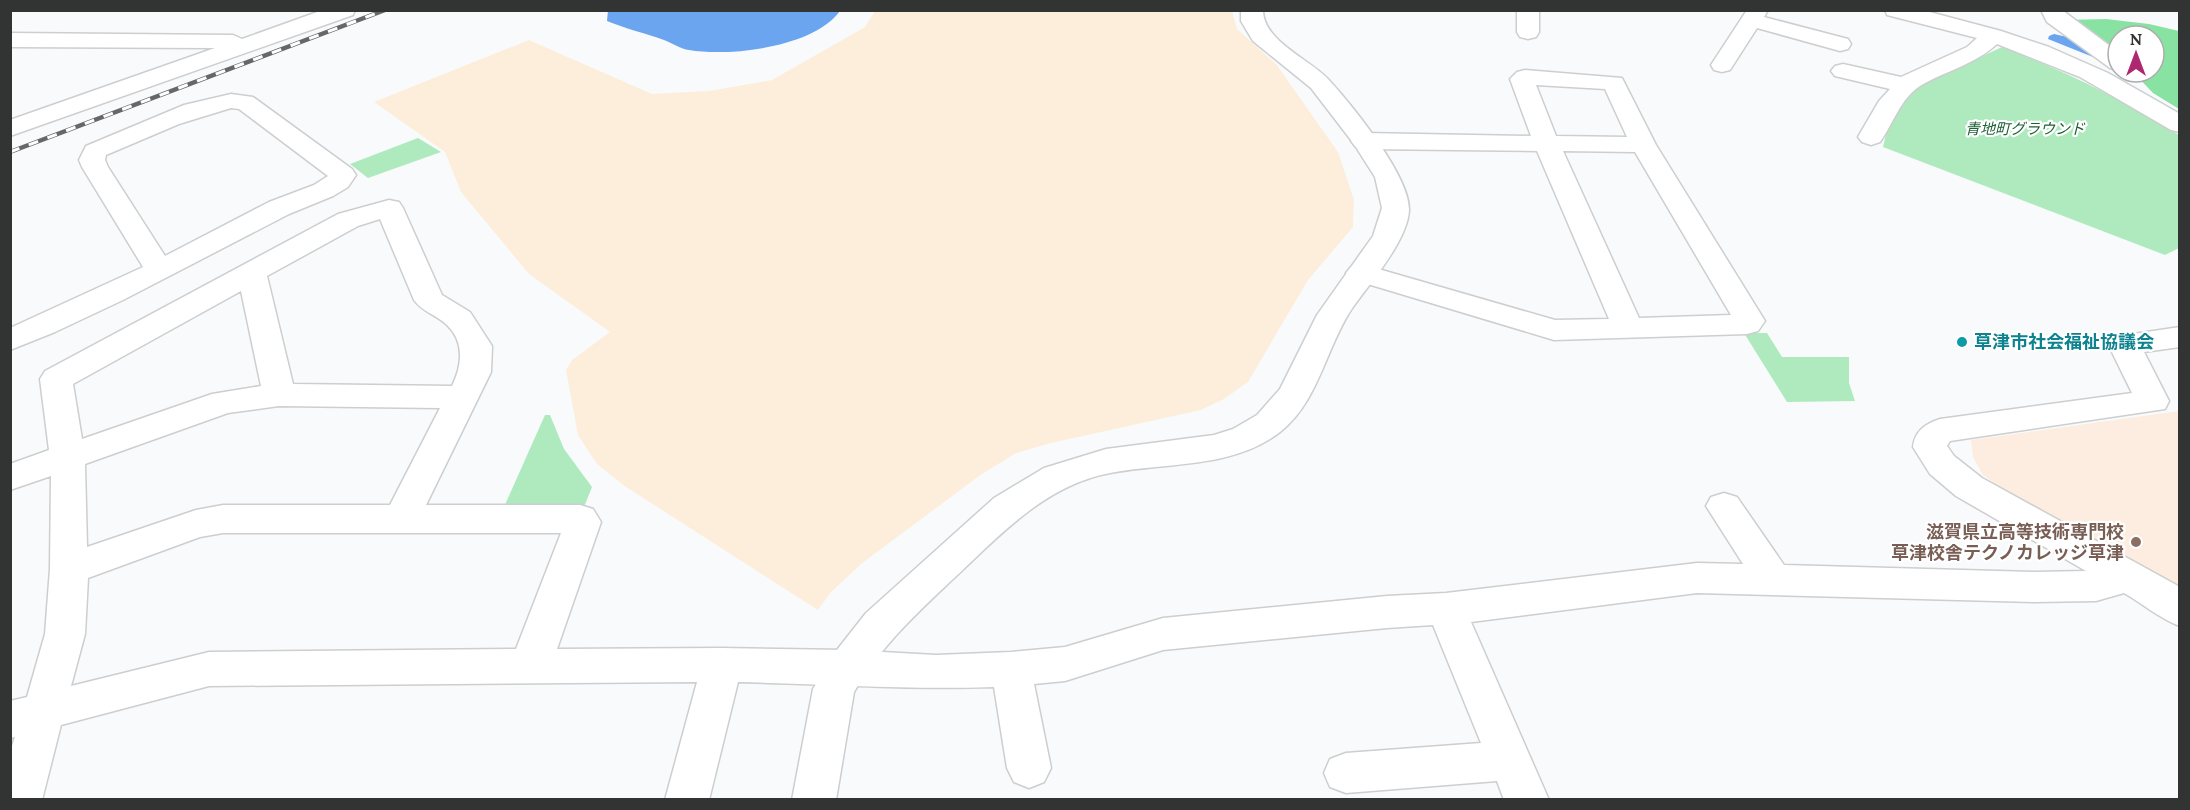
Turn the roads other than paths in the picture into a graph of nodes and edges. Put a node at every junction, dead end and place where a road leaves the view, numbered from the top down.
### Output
1 (345, 10) edge
2 (1252, 10) edge
3 (1528, 10) edge
4 (1895, 10) edge
5 (1979, 10) edge
6 (2051, 10) edge
7 (1754, 16) edge
8 (1528, 32) dead end
9 (1989, 35) junction
10 (10, 40) edge
11 (1840, 44) dead end
12 (246, 45) junction
13 (2106, 54) edge
14 (1722, 65) dead end
15 (1843, 71) dead end
16 (2138, 84) edge
17 (1905, 86) junction
18 (2132, 96) junction
19 (2180, 125) edge
20 (10, 129) edge
21 (1871, 137) dead end
22 (1364, 141) junction
23 (1547, 144) junction
24 (1643, 145) junction
25 (159, 269) junction
26 (251, 271) junction
27 (1361, 273) junction
28 (1628, 326) junction
29 (2180, 337) edge
30 (10, 340) edge
31 (279, 395) junction
32 (463, 397) junction
33 (68, 459) junction
34 (10, 477) edge
35 (1724, 506) dead end
36 (401, 519) junction
37 (69, 569) junction
38 (2129, 576) junction
39 (1774, 581) junction
40 (1446, 609) junction
41 (2180, 610) edge
42 (722, 665) junction
43 (847, 666) junction
44 (530, 667) junction
45 (1011, 669) junction
46 (26, 716) edge
47 (1510, 760) junction
48 (1029, 768) dead end
49 (1346, 773) dead end
50 (19, 800) edge
51 (687, 800) edge
52 (814, 800) edge
53 (1527, 800) edge

1 - 12 street
2 - 22 street
3 - 8 street
4 - 9 street
5 - 9 street
6 - 13 street
7 - 11 street
7 - 14 street
9 - 17 street
9 - 18 street
10 - 12 street
12 - 20 street
15 - 17 street
16 - 18 street
17 - 21 street
18 - 19 street
22 - 23 street
22 - 27 street
23 - 24 street
23 - 24 street
23 - 28 street
24 - 28 street
25 - 25 street
25 - 30 street
26 - 31 street
26 - 32 street
26 - 33 street
27 - 28 street
27 - 43 street
29 - 38 street
31 - 32 street
31 - 33 street
32 - 36 street
33 - 34 street
33 - 37 street
35 - 39 street
36 - 37 street
36 - 44 street
37 - 46 street
38 - 39 street
38 - 41 street
39 - 40 street
40 - 45 street
40 - 47 street
42 - 43 street
42 - 44 street
42 - 51 street
43 - 45 street
43 - 52 street
44 - 46 street
45 - 48 street
46 - 50 street
47 - 49 street
47 - 53 street

